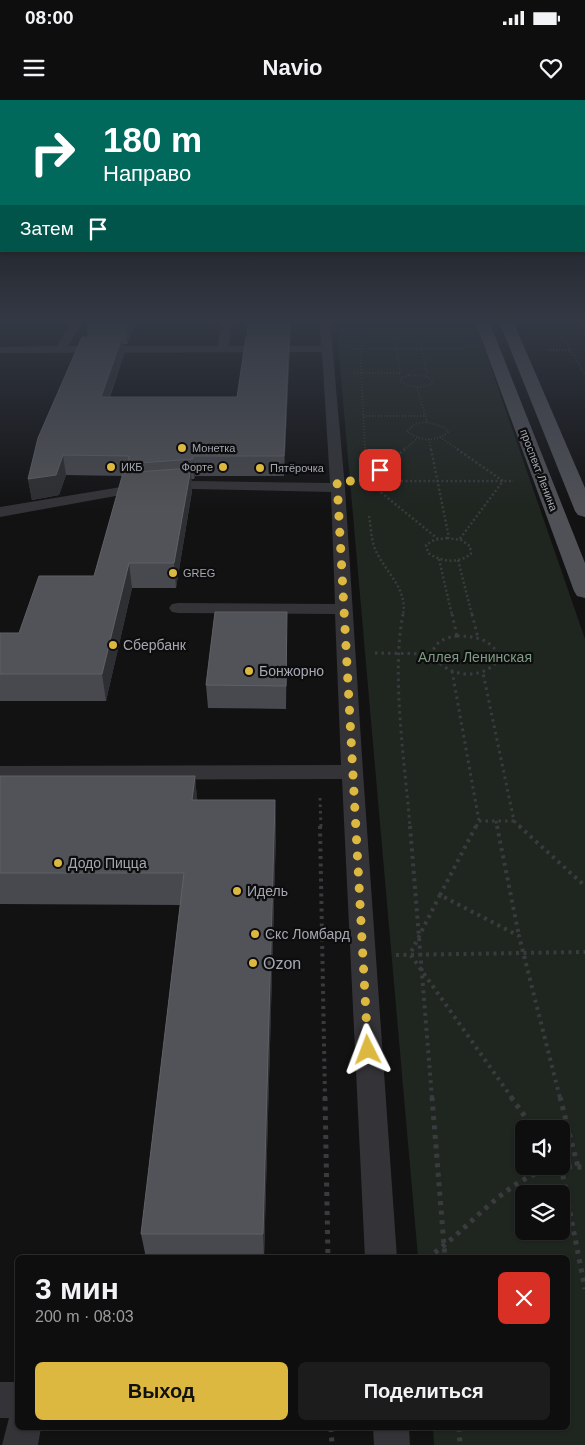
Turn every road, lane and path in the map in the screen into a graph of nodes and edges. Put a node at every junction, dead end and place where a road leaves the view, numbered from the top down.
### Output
1 (330, 384) edge
2 (362, 384) edge
3 (405, 384) edge
4 (432, 384) edge
5 (506, 384) edge
6 (532, 384) edge
7 (417, 387) junction
8 (332, 416) junction
9 (363, 416) junction
10 (425, 416) junction
11 (427, 422) junction
12 (440, 437) junction
13 (418, 438) junction
14 (429, 439) junction
15 (367, 481) junction
16 (438, 481) junction
17 (504, 481) junction
18 (519, 481) dead end
19 (338, 484) junction
20 (367, 490) dead end
21 (368, 506) dead end
22 (585, 511) edge
23 (0, 512) edge
24 (449, 538) junction
25 (438, 539) junction
26 (459, 540) junction
27 (439, 559) junction
28 (458, 560) junction
29 (585, 591) edge
30 (178, 608) dead end
31 (344, 609) junction
32 (457, 636) junction
33 (478, 638) junction
34 (452, 671) junction
35 (483, 673) junction
36 (352, 772) junction
37 (0, 773) edge
38 (479, 821) junction
39 (496, 821) junction
40 (514, 821) junction
41 (585, 886) edge
42 (440, 895) junction
43 (519, 936) junction
44 (419, 937) junction
45 (523, 952) junction
46 (585, 952) edge
47 (410, 954) junction
48 (420, 954) junction
49 (323, 955) dead end
50 (363, 955) junction
51 (422, 970) junction
52 (528, 1120) edge
53 (570, 1167) edge
54 (578, 1167) junction
55 (585, 1167) edge
56 (534, 1175) edge
57 (563, 1175) edge
58 (444, 1245) junction
59 (381, 1255) edge
60 (431, 1255) edge
61 (445, 1255) edge
62 (585, 1289) edge
63 (0, 1400) edge
64 (15, 1400) edge
65 (23, 1430) edge
66 (331, 1430) edge
67 (391, 1430) edge
68 (459, 1430) edge
69 (20, 1445) edge
70 (332, 1445) edge
71 (392, 1445) edge
72 (460, 1445) edge

1 - 8 lane
2 - 9 path
3 - 7 path
4 - 7 path
5 - 29 main road, проспект Ленина
6 - 22 main road, проспект Ленина
7 - 10 path
8 - 9 path
8 - 19 lane
9 - 10 path
9 - 15 path
10 - 11 path
11 - 12 path
11 - 13 path
12 - 14 path
12 - 17 path
13 - 14 path
13 - 15 path
14 - 16 path
15 - 16 path
15 - 19 path
15 - 20 path
15 - 25 path
16 - 17 path
16 - 24 path
17 - 18 path
17 - 26 path
19 - 23 lane
19 - 31 lane
21 - 44 path
24 - 25 path
24 - 26 path
25 - 27 path
26 - 28 path
27 - 28 path
27 - 32 path
28 - 33 path
30 - 31 lane
31 - 36 lane
32 - 33 path
32 - 34 path
33 - 35 path
34 - 35 path
34 - 38 path
35 - 40 path
36 - 37 lane
36 - 50 lane
38 - 39 path
38 - 42 path
39 - 40 path
39 - 43 path
40 - 41 path
42 - 43 path
42 - 44 path
43 - 45 path
44 - 47 path
44 - 48 path
45 - 46 path
45 - 48 path
45 - 54 path
47 - 48 path
47 - 50 path
47 - 51 path
48 - 51 path
49 - 50 path
50 - 59 lane
51 - 52 path
51 - 58 path
53 - 54 path
54 - 55 path
56 - 58 path
57 - 62 path
58 - 60 path
58 - 61 path
63 - 64 lane
65 - 69 lane
66 - 70 path
67 - 71 lane
68 - 72 path

